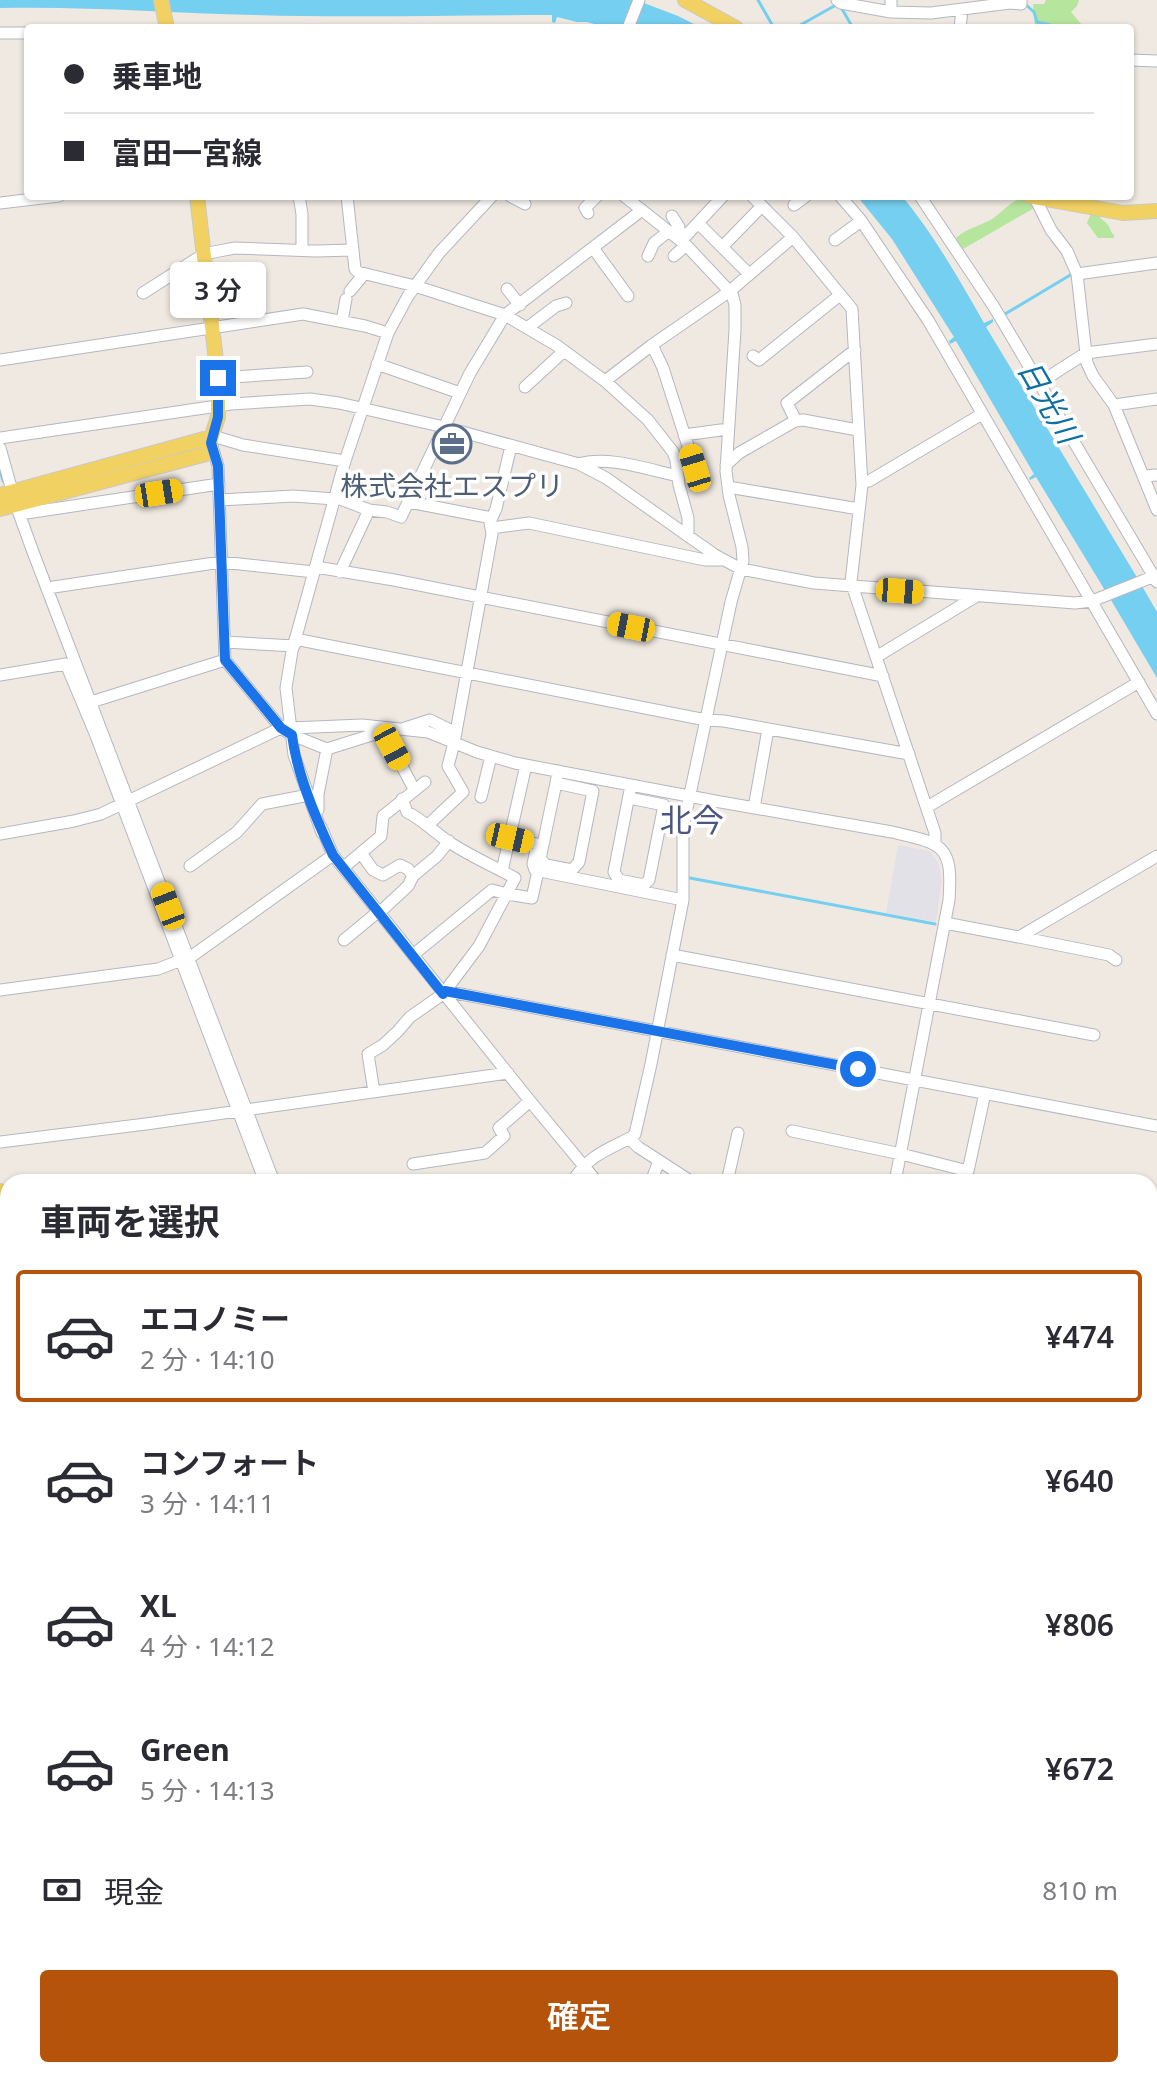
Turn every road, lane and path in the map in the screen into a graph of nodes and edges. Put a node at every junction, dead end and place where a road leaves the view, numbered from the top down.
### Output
1 (161, 0) edge
2 (639, 0) edge
3 (685, 0) edge
4 (837, 0) edge
5 (1021, 0) edge
6 (891, 6) edge
7 (962, 10) junction
8 (166, 24) edge
9 (630, 24) edge
10 (729, 24) edge
11 (960, 24) edge
12 (0, 33) edge
13 (24, 33) edge
14 (1134, 60) edge
15 (1157, 61) edge
16 (25, 200) edge
17 (197, 200) edge
18 (300, 200) edge
19 (347, 200) edge
20 (488, 200) edge
21 (518, 200) edge
22 (593, 200) edge
23 (629, 200) edge
24 (719, 200) edge
25 (756, 200) edge
26 (801, 200) edge
27 (843, 200) edge
28 (923, 200) edge
29 (1035, 200) edge
30 (1088, 201) edge
31 (0, 203) edge
32 (525, 204) dead end
33 (794, 205) dead end
34 (762, 206) junction
35 (642, 210) junction
36 (1157, 211) edge
37 (588, 213) dead end
38 (672, 216) dead end
39 (861, 221) junction
40 (698, 223) junction
41 (793, 237) junction
42 (679, 239) junction
43 (835, 240) dead end
44 (722, 247) junction
45 (593, 248) junction
46 (302, 250) junction
47 (353, 250) junction
48 (204, 254) junction
49 (648, 256) dead end
50 (674, 256) dead end
51 (1157, 263) edge
52 (364, 274) junction
53 (749, 274) junction
54 (1077, 274) junction
55 (415, 286) junction
56 (507, 289) dead end
57 (730, 291) junction
58 (143, 293) dead end
59 (840, 295) junction
60 (628, 296) dead end
61 (566, 303) dead end
62 (520, 305) junction
63 (505, 315) junction
64 (342, 321) junction
65 (212, 327) junction
66 (527, 328) junction
67 (388, 333) junction
68 (1157, 344) edge
69 (652, 345) junction
70 (855, 350) junction
71 (564, 351) junction
72 (1086, 353) junction
73 (753, 356) dead end
74 (0, 360) edge
75 (377, 364) junction
76 (307, 372) dead end
77 (218, 378) junction
78 (666, 378) junction
79 (605, 381) junction
80 (653, 382) dead end
81 (1039, 383) junction
82 (525, 387) dead end
83 (460, 393) junction
84 (1157, 399) edge
85 (217, 405) junction
86 (1114, 405) junction
87 (364, 408) junction
88 (982, 414) junction
89 (796, 421) junction
90 (444, 427) junction
91 (728, 429) junction
92 (683, 430) junction
93 (858, 430) junction
94 (660, 434) junction
95 (0, 438) edge
96 (212, 440) junction
97 (511, 446) junction
98 (0, 448) edge
99 (345, 461) junction
100 (579, 464) junction
101 (726, 465) junction
102 (695, 468) dead end
103 (1157, 475) edge
104 (678, 476) junction
105 (1143, 476) junction
106 (862, 482) junction
107 (219, 484) junction
108 (728, 487) junction
109 (335, 498) junction
110 (220, 500) junction
111 (12, 502) edge
112 (409, 502) junction
113 (0, 509) edge
114 (859, 509) junction
115 (369, 510) junction
116 (1157, 510) edge
117 (491, 523) junction
118 (688, 536) junction
119 (723, 560) junction
120 (221, 562) junction
121 (741, 569) junction
122 (315, 570) junction
123 (340, 572) junction
124 (1156, 578) edge
125 (856, 587) junction
126 (47, 588) junction
127 (976, 596) junction
128 (481, 598) junction
129 (1092, 601) junction
130 (225, 642) junction
131 (294, 643) junction
132 (722, 644) junction
133 (879, 656) junction
134 (225, 660) junction
135 (467, 673) junction
136 (0, 675) edge
137 (883, 676) junction
138 (1139, 682) junction
139 (91, 702) junction
140 (1157, 714) edge
141 (706, 720) junction
142 (381, 727) junction
143 (288, 729) junction
144 (768, 729) junction
145 (455, 738) junction
146 (327, 749) junction
147 (909, 754) junction
148 (491, 756) junction
149 (526, 765) junction
150 (557, 777) junction
151 (631, 785) junction
152 (309, 795) junction
153 (690, 796) junction
154 (481, 797) dead end
155 (629, 798) junction
156 (402, 799) junction
157 (125, 803) junction
158 (929, 806) junction
159 (754, 808) junction
160 (428, 825) junction
161 (322, 833) junction
162 (0, 834) edge
163 (510, 838) junction
164 (449, 841) junction
165 (935, 844) junction
166 (361, 853) junction
167 (333, 855) junction
168 (1157, 856) edge
169 (190, 866) dead end
170 (344, 867) junction
171 (502, 871) junction
172 (538, 871) junction
173 (413, 876) junction
174 (507, 894) junction
175 (683, 900) junction
176 (379, 912) junction
177 (945, 923) junction
178 (1019, 937) junction
179 (344, 940) dead end
180 (413, 955) junction
181 (672, 955) junction
182 (184, 959) junction
183 (1116, 960) dead end
184 (0, 990) edge
185 (444, 992) junction
186 (929, 1004) junction
187 (658, 1031) junction
188 (1094, 1035) dead end
189 (508, 1073) junction
190 (915, 1081) junction
191 (374, 1092) junction
192 (985, 1093) junction
193 (530, 1101) junction
194 (242, 1111) junction
195 (1157, 1126) edge
196 (792, 1131) dead end
197 (738, 1133) dead end
198 (630, 1139) junction
199 (0, 1142) edge
200 (901, 1154) junction
201 (659, 1161) junction
202 (413, 1164) dead end
203 (582, 1166) junction
204 (262, 1174) edge
205 (270, 1174) edge
206 (577, 1174) edge
207 (590, 1174) edge
208 (654, 1174) edge
209 (679, 1174) edge
210 (729, 1174) edge
211 (897, 1174) edge

1 - 8 main road
2 - 9 street
3 - 10 main road
4 - 6 street
5 - 7 street
6 - 7 street
7 - 11 street
12 - 13 street
14 - 15 street
16 - 31 street
17 - 48 main road
18 - 46 street
19 - 47 street
20 - 55 street
21 - 32 street
22 - 37 street
23 - 35 street
24 - 40 street
25 - 34 street
26 - 33 street
27 - 39 street
28 - 81 street
29 - 54 street
30 - 36 main road
34 - 41 street
34 - 44 street
35 - 42 street
35 - 45 street
38 - 42 street
39 - 43 street
39 - 88 street
40 - 42 street
40 - 44 street
41 - 53 street
41 - 59 street
42 - 49 street
42 - 50 street
42 - 57 street
44 - 53 street
45 - 60 street
45 - 62 street
46 - 47 street
46 - 48 street
47 - 52 street
48 - 58 street
48 - 65 main road
51 - 54 street
52 - 55 street
52 - 64 street
53 - 57 street
54 - 72 street
55 - 63 street
55 - 67 street
56 - 62 street
57 - 69 street
57 - 91 street
59 - 70 street
59 - 73 street
61 - 66 street
62 - 63 street
63 - 66 street
63 - 83 street
64 - 65 street
64 - 67 street
65 - 74 street
65 - 77 main road
66 - 71 street
67 - 75 street
68 - 72 street
69 - 78 street
69 - 79 street
70 - 89 street
70 - 93 street
71 - 79 street
71 - 82 street
72 - 81 street
72 - 86 street
75 - 83 street
75 - 87 street
76 - 77 street
77 - 85 main road
78 - 80 street
78 - 92 street
79 - 94 street
81 - 124 street
83 - 90 street
84 - 86 street
85 - 87 street
85 - 95 street
85 - 96 main road
86 - 105 street
87 - 90 street
87 - 99 street
88 - 106 street
88 - 129 street
89 - 93 street
89 - 101 street
90 - 97 street
90 - 112 street
91 - 92 street
91 - 101 street
92 - 94 street
92 - 102 street
93 - 106 street
94 - 104 street
96 - 99 street
96 - 107 street
96 - 111 main road
97 - 100 street
97 - 117 street
98 - 111 street
99 - 109 street
100 - 104 street
100 - 118 street
101 - 108 street
103 - 105 street
104 - 118 street
105 - 116 street
106 - 114 street
107 - 110 street
107 - 111 street
108 - 114 street
108 - 121 street
109 - 110 street
109 - 115 street
109 - 122 street
110 - 120 street
111 - 113 main road
111 - 126 street
112 - 115 street
112 - 117 street
114 - 125 street
115 - 123 street
117 - 119 street
117 - 128 street
118 - 119 street
119 - 121 street
120 - 122 street
120 - 126 street
120 - 130 street
121 - 125 street
121 - 132 street
122 - 123 street
122 - 131 street
123 - 128 street
124 - 129 street
125 - 127 street
125 - 133 street
126 - 139 street
127 - 129 street
127 - 133 street
128 - 132 street
128 - 135 street
129 - 138 street
130 - 131 street
130 - 134 street
131 - 135 street
131 - 143 street
132 - 137 street
132 - 141 street
133 - 137 street
133 - 158 street
134 - 139 street
134 - 143 street
135 - 141 street
135 - 145 street
136 - 157 street
137 - 147 street
138 - 140 street
138 - 158 street
139 - 157 street
141 - 144 street
141 - 153 street
142 - 143 street
142 - 145 street
142 - 146 street
142 - 156 street
143 - 146 street
143 - 152 street
143 - 157 street
144 - 147 street
144 - 159 street
145 - 148 street
145 - 160 street
146 - 161 street
147 - 158 street
148 - 149 street
148 - 154 street
149 - 150 street
149 - 163 street
150 - 150 street
150 - 151 street
151 - 153 street
151 - 155 street
152 - 161 street
152 - 169 street
153 - 159 street
153 - 175 street
155 - 155 street
156 - 160 street
156 - 166 street
157 - 162 street
157 - 182 street
158 - 165 street
159 - 165 street
160 - 164 street
161 - 167 street
163 - 171 street
163 - 172 street
164 - 171 street
164 - 173 street
165 - 177 street
166 - 170 street
166 - 173 street
167 - 170 street
167 - 182 street
168 - 178 street
170 - 176 street
171 - 174 street
172 - 174 street
172 - 175 street
173 - 176 street
174 - 180 street
174 - 185 street
175 - 181 street
176 - 179 street
176 - 180 street
177 - 178 street
177 - 186 street
178 - 183 street
180 - 185 street
181 - 186 street
181 - 187 street
182 - 184 street
182 - 194 street
185 - 187 street
185 - 189 street
185 - 191 street
186 - 188 street
186 - 190 street
187 - 190 street
187 - 198 street
189 - 191 street
189 - 193 street
190 - 192 street
190 - 200 street
191 - 194 street
192 - 195 street
192 - 200 street
193 - 202 street
193 - 203 street
194 - 199 street
194 - 204 street
194 - 205 street
196 - 200 street
197 - 210 street
198 - 201 street
198 - 203 street
200 - 211 street
201 - 208 street
201 - 209 street
203 - 206 street
203 - 207 street

